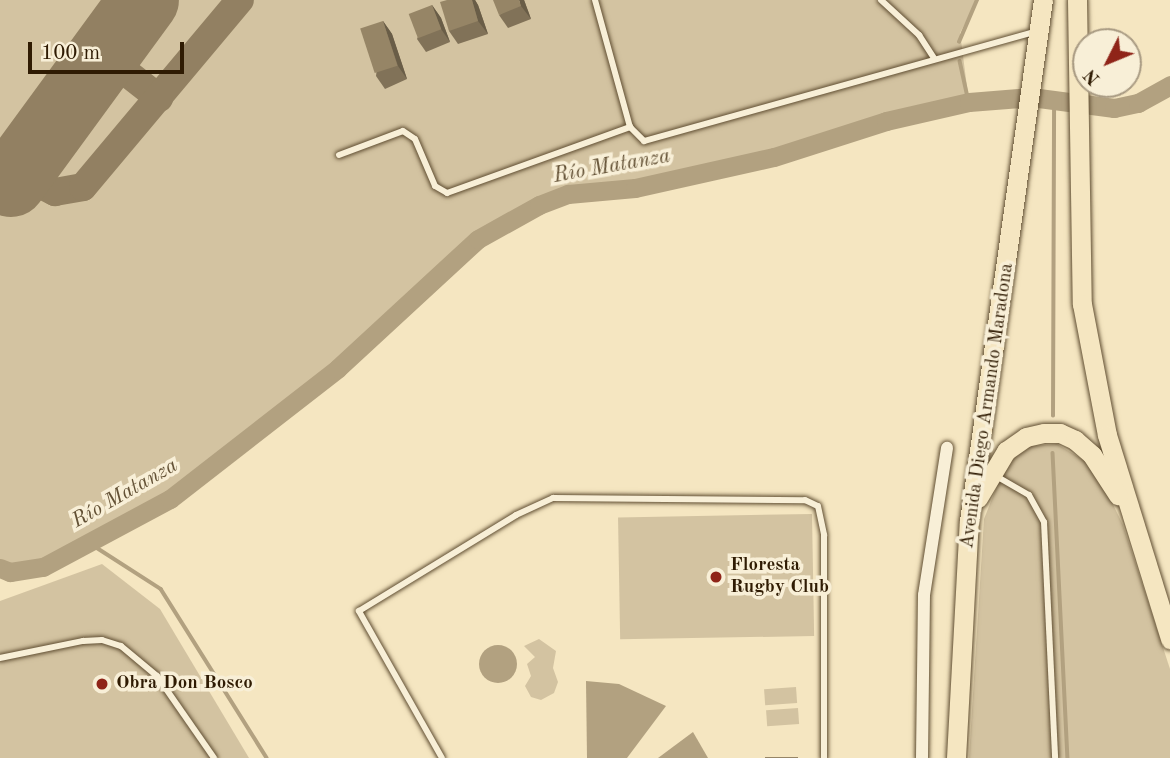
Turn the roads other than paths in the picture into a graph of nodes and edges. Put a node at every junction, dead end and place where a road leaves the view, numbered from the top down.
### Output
1 (595, 0) edge
2 (881, 0) edge
3 (1043, 0) edge
4 (1077, 0) edge
5 (1039, 31) junction
6 (934, 58) junction
7 (629, 127) junction
8 (339, 155) dead end
9 (947, 448) dead end
10 (990, 473) junction
11 (1132, 520) junction
12 (969, 521) junction
13 (1170, 639) edge
14 (0, 658) edge
15 (214, 758) edge
16 (442, 758) edge
17 (824, 758) edge
18 (922, 758) edge
19 (956, 758) edge
20 (1055, 758) edge

1 - 7 lane
2 - 6 lane
3 - 5 main road, Avenida Diego Armando Maradona
4 - 11 main road
5 - 6 lane
5 - 12 main road, Avenida Diego Armando Maradona
6 - 7 lane
7 - 8 lane
9 - 18 street
10 - 11 main road
10 - 12 main road
10 - 20 lane
11 - 13 main road
12 - 19 main road, Avenida Diego Armando Maradona
14 - 15 lane
16 - 17 lane

